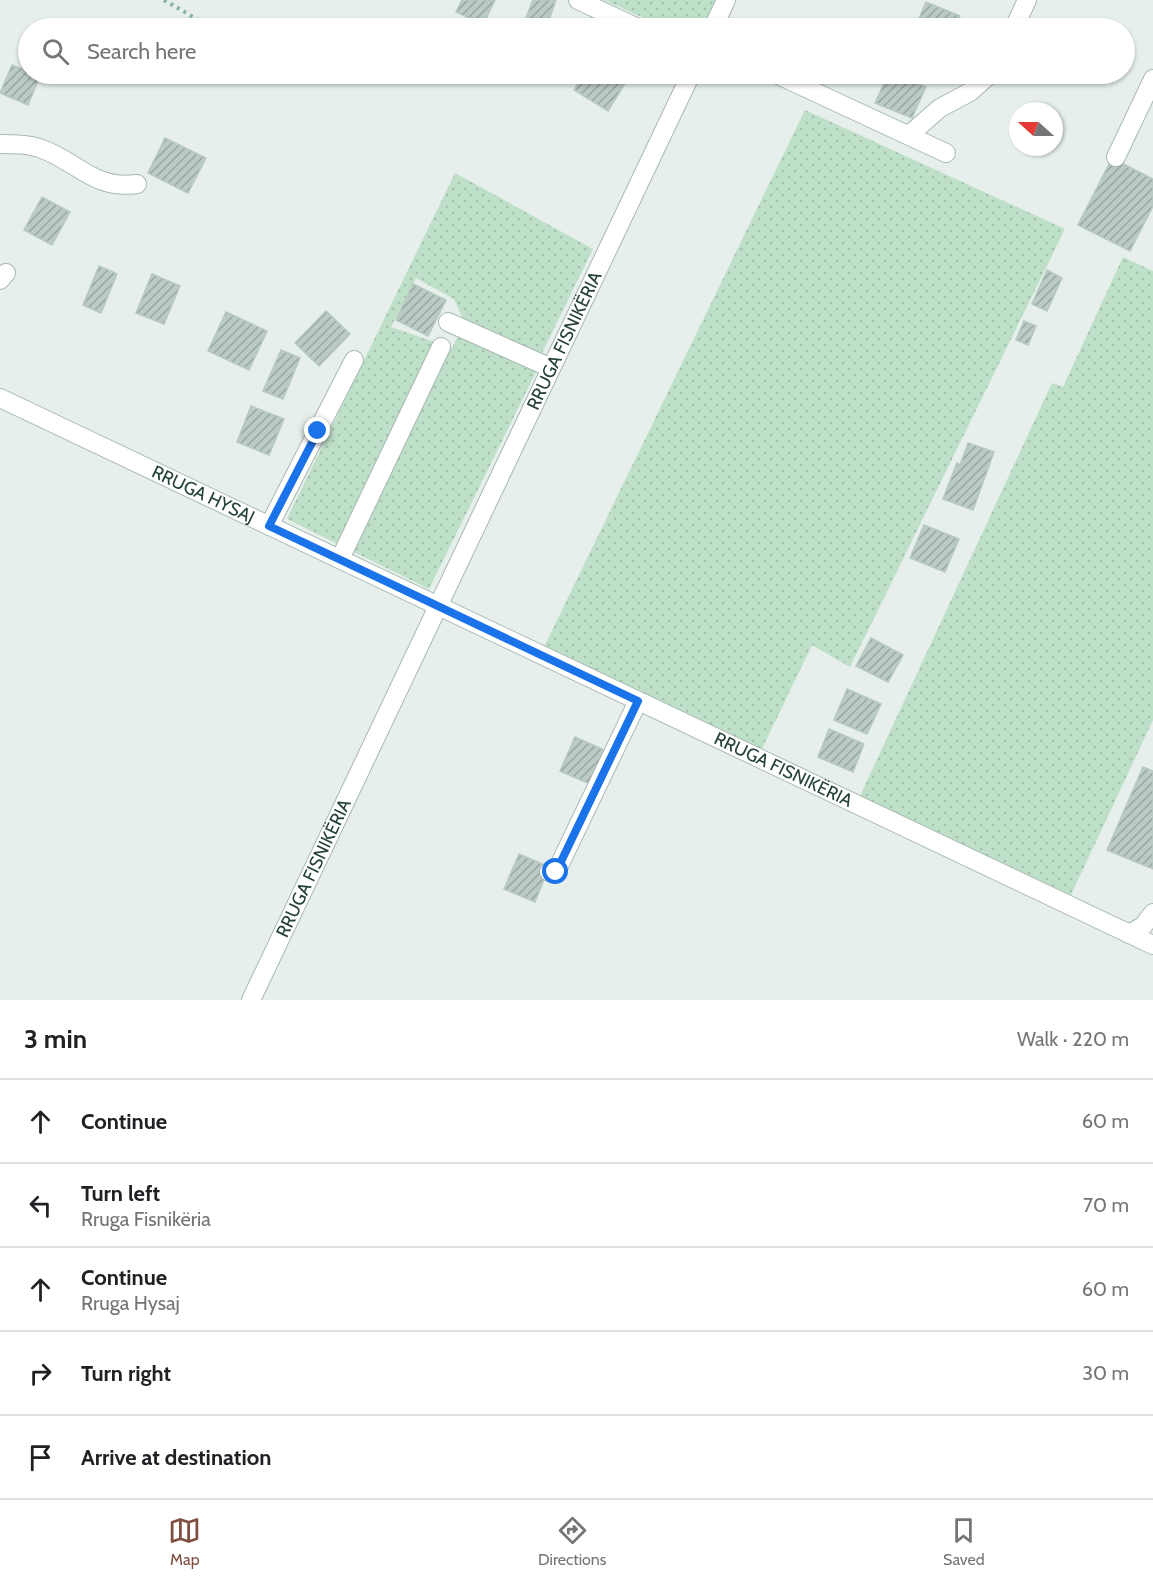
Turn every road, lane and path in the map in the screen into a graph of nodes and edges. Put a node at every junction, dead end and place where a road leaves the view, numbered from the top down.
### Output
1 (164, 0) edge
2 (578, 0) edge
3 (726, 0) edge
4 (1027, 0) edge
5 (195, 18) edge
6 (617, 18) edge
7 (718, 18) edge
8 (1019, 18) edge
9 (1153, 79) edge
10 (686, 84) edge
11 (798, 84) edge
12 (979, 84) edge
13 (909, 135) junction
14 (0, 144) edge
15 (946, 153) dead end
16 (1116, 157) dead end
17 (137, 184) dead end
18 (448, 322) dead end
19 (441, 347) dead end
20 (354, 360) dead end
21 (551, 368) junction
22 (0, 398) edge
23 (269, 526) junction
24 (340, 560) junction
25 (438, 606) junction
26 (638, 701) junction
27 (549, 872) dead end
28 (1153, 912) edge
29 (1129, 934) junction
30 (1153, 945) edge
31 (251, 1000) edge

1 - 5 path
2 - 6 street
3 - 7 street
4 - 8 street
9 - 16 street
10 - 21 street, RRUGA FISNIKËRIA
11 - 13 street
12 - 13 street
13 - 15 street
14 - 17 street
18 - 21 street
19 - 24 street
20 - 23 street
21 - 25 street, RRUGA FISNIKËRIA
22 - 23 street, RRUGA HYSAJ
23 - 24 street, RRUGA HYSAJ
24 - 25 street, RRUGA HYSAJ
25 - 26 street, RRUGA FISNIKËRIA
25 - 31 street, RRUGA FISNIKËRIA
26 - 27 street
26 - 29 street, RRUGA FISNIKËRIA
28 - 29 street
29 - 30 street, RRUGA FISNIKËRIA

